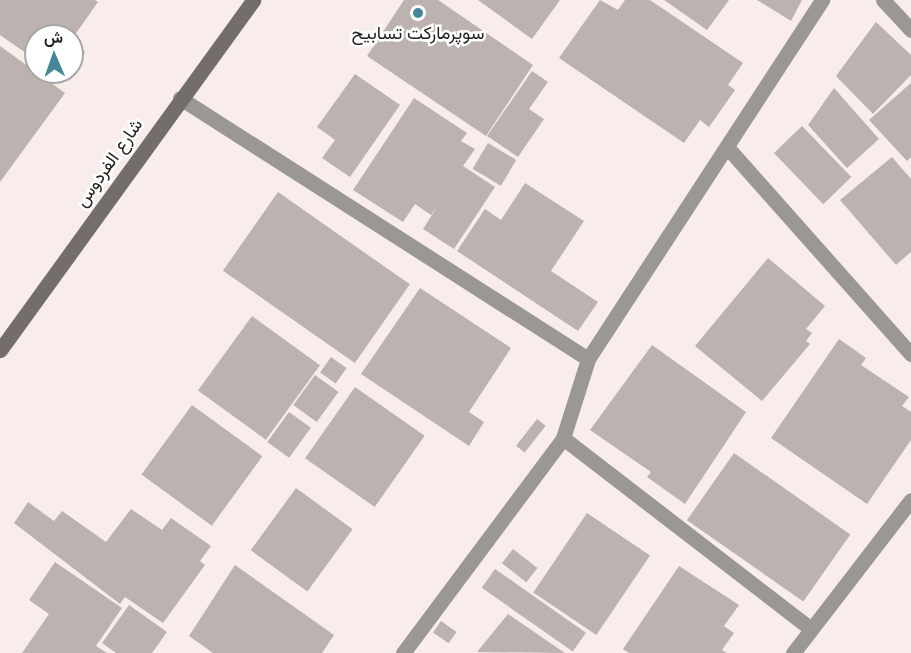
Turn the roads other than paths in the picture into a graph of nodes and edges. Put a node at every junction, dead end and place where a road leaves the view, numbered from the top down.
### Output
1 (253, 0) edge
2 (822, 0) edge
3 (883, 0) edge
4 (911, 30) edge
5 (180, 98) junction
6 (727, 147) junction
7 (0, 350) edge
8 (911, 354) edge
9 (588, 359) junction
10 (563, 438) junction
11 (911, 500) edge
12 (811, 629) junction
13 (403, 653) edge
14 (793, 653) edge

1 - 5 street, شارع الفردوس
2 - 6 street
3 - 4 street
5 - 7 street, شارع الفردوس
5 - 9 street
6 - 8 street
6 - 9 street
9 - 10 street
10 - 12 street
10 - 13 street
11 - 12 street
12 - 14 street

